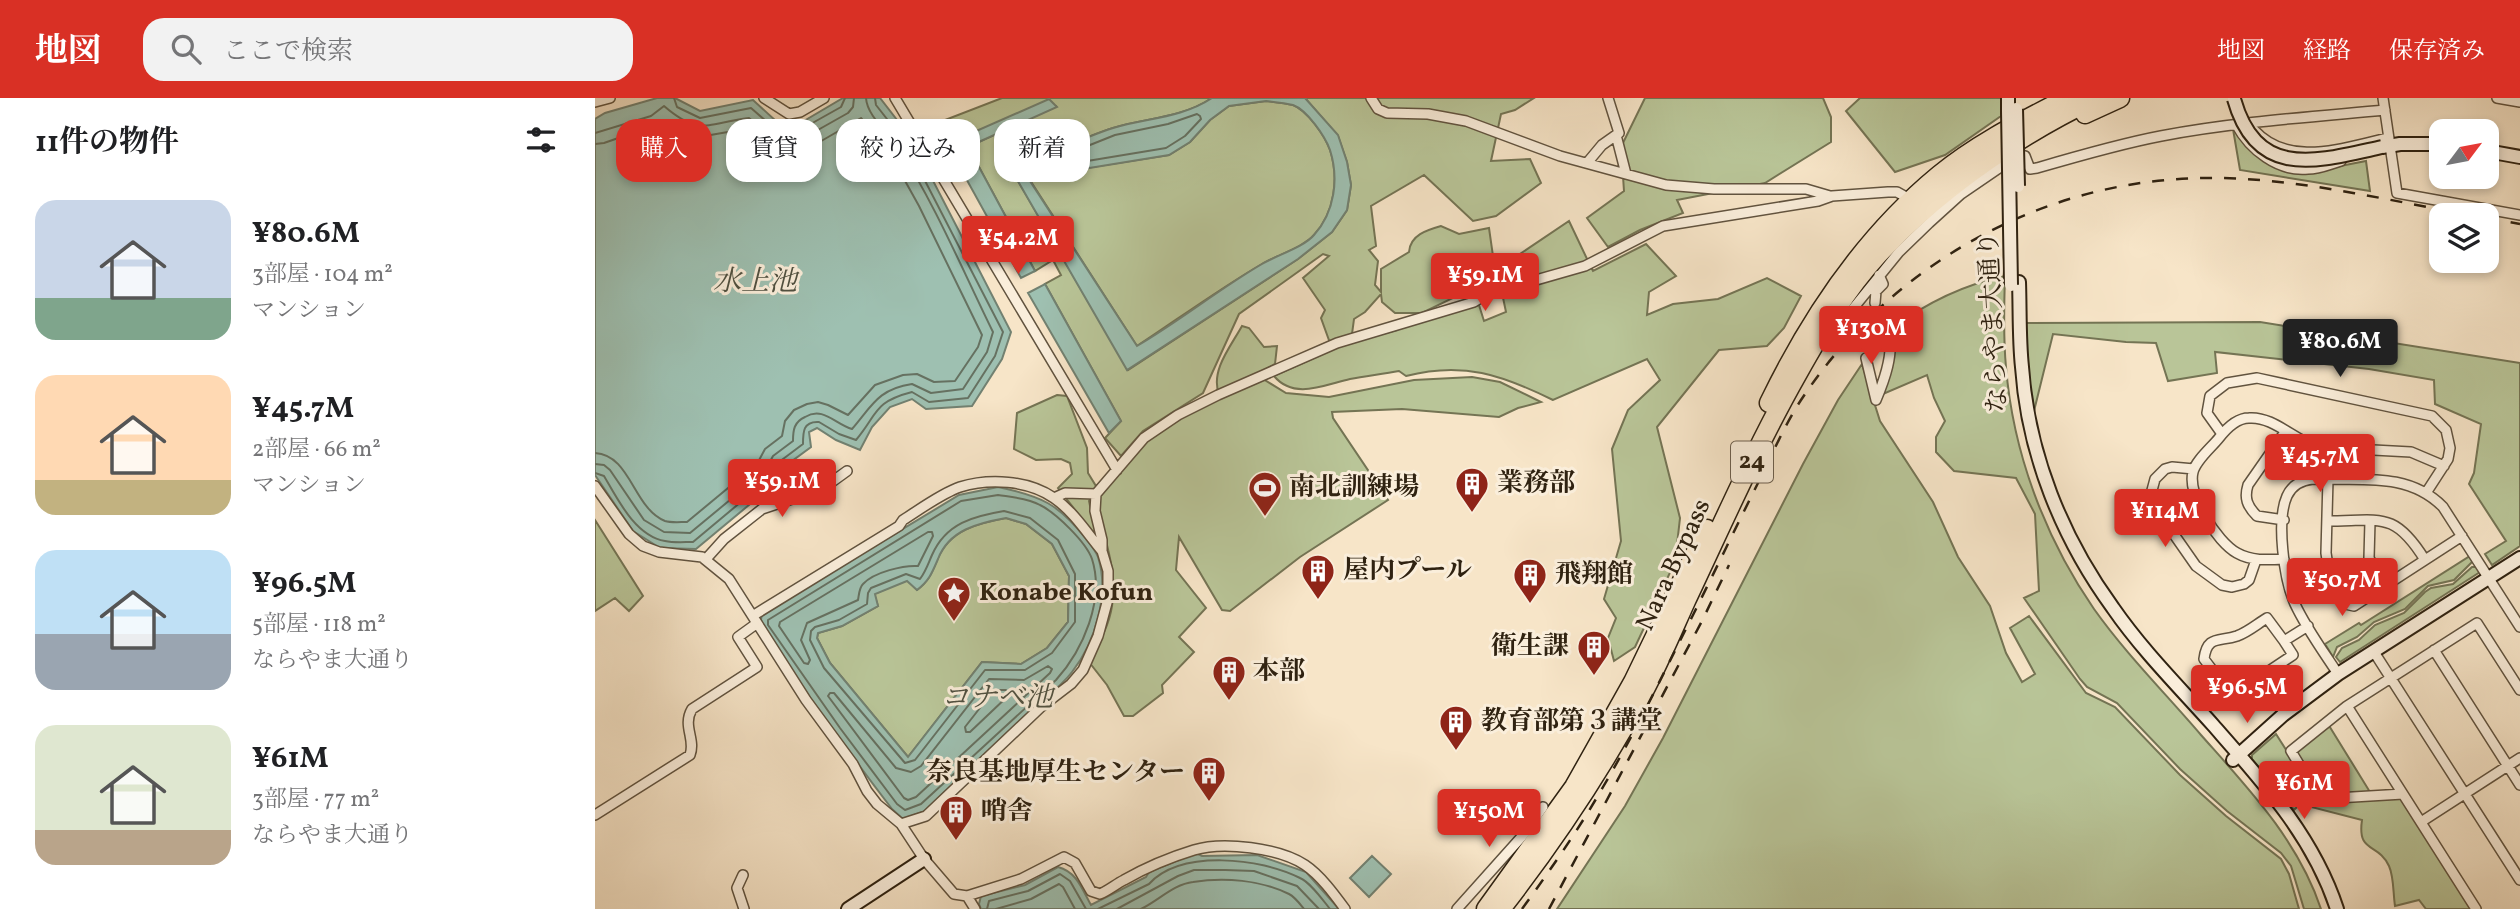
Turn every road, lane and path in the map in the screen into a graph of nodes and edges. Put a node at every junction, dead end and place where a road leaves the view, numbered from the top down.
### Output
1 (610, 98) edge
2 (764, 98) edge
3 (824, 98) edge
4 (895, 98) edge
5 (1371, 98) edge
6 (1608, 98) edge
7 (2054, 98) edge
8 (2067, 98) edge
9 (2096, 98) edge
10 (2120, 98) edge
11 (2234, 98) edge
12 (2383, 98) edge
13 (2497, 98) edge
14 (595, 102) edge
15 (2520, 102) edge
16 (2012, 104) edge
17 (2385, 110) junction
18 (2250, 122) junction
19 (2236, 124) junction
20 (1999, 134) junction
21 (1616, 135) junction
22 (2429, 144) edge
23 (2388, 146) junction
24 (2499, 153) edge
25 (1996, 155) junction
26 (2520, 156) edge
27 (1587, 163) junction
28 (1626, 174) junction
29 (1832, 196) junction
30 (1906, 197) dead end
31 (2520, 215) edge
32 (1879, 275) junction
33 (1875, 303) tunnel mouth
34 (1851, 311) junction
35 (1855, 326) dead end
36 (1888, 332) tunnel mouth
37 (1814, 345) junction
38 (1866, 358) dead end
39 (2285, 432) junction
40 (2222, 434) junction
41 (2444, 466) junction
42 (2194, 469) junction
43 (1117, 470) junction
44 (847, 471) dead end
45 (2328, 480) junction
46 (595, 486) edge
47 (2427, 493) junction
48 (1096, 494) junction
49 (1053, 498) junction
50 (2284, 520) junction
51 (2327, 521) junction
52 (2370, 521) junction
53 (2462, 536) junction
54 (1102, 551) junction
55 (2520, 558) edge
56 (706, 559) junction
57 (2284, 559) junction
58 (2256, 560) junction
59 (2425, 560) junction
60 (2489, 578) junction
61 (2384, 586) junction
62 (755, 620) junction
63 (2308, 626) junction
64 (2520, 627) edge
65 (2284, 641) junction
66 (2434, 650) junction
67 (2374, 652) junction
68 (2337, 674) junction
69 (2391, 678) junction
70 (2520, 690) edge
71 (2347, 706) junction
72 (2236, 757) junction
73 (2520, 758) edge
74 (2508, 766) junction
75 (2520, 785) edge
76 (2403, 794) junction
77 (2464, 794) junction
78 (1543, 807) dead end
79 (596, 811) edge
80 (2421, 822) junction
81 (901, 824) junction
82 (1523, 845) junction
83 (924, 859) junction
84 (743, 875) dead end
85 (2520, 880) edge
86 (967, 896) junction
87 (744, 909) edge
88 (848, 909) edge
89 (975, 909) edge
90 (1345, 909) edge
91 (1457, 909) edge
92 (1486, 909) edge
93 (1501, 909) edge
94 (2329, 909) edge
95 (2337, 909) edge
96 (2476, 909) edge

1 - 14 street
2 - 3 street
4 - 43 street
5 - 27 street
6 - 21 street
7 - 20 highway, 24
8 - 20 highway, Nara Bypass / 24
9 - 25 highway, Nara Bypass / 24
10 - 25 highway, 24
11 - 23 street, bridge
12 - 17 street
13 - 15 street
16 - 72 street, ならやま大通り, bridge
17 - 18 street
17 - 23 street
18 - 19 street
18 - 23 street
19 - 23 street
19 - 32 street
20 - 82 highway, Nara Bypass / 24
21 - 27 street
21 - 28 street
22 - 23 street
23 - 31 street
24 - 26 street
25 - 37 highway, Nara Bypass / 24
27 - 28 street
28 - 29 street
29 - 30 street
29 - 43 street
32 - 33 street
32 - 34 street
34 - 35 street
34 - 37 street
36 - 38 street
37 - 93 highway, Nara Bypass / 24
39 - 40 street
39 - 41 street
39 - 50 street
40 - 41 street
40 - 42 street
41 - 47 street
42 - 58 street
42 - 58 street
43 - 48 street
44 - 56 street
45 - 47 street
45 - 50 street
45 - 51 street
46 - 56 street
47 - 53 street
48 - 49 street
48 - 54 street
49 - 54 street
49 - 62 street
50 - 57 street
51 - 52 street
51 - 61 street
52 - 59 street
52 - 61 street
53 - 59 street
53 - 60 street
54 - 81 street
55 - 60 street
56 - 62 street
57 - 58 street
57 - 63 street
59 - 61 street
60 - 64 street
60 - 67 street
62 - 79 street
62 - 81 street
63 - 65 street
63 - 68 street
65 - 65 street
66 - 69 street
66 - 70 street
66 - 74 street
67 - 68 street
67 - 69 street
68 - 72 street
69 - 71 street
69 - 77 street
71 - 76 street
71 - 76 street
72 - 94 street, ならやま大通り
72 - 95 street, ならやま大通り
73 - 74 street
74 - 75 street
74 - 77 street
76 - 80 street
77 - 80 street
77 - 85 street
78 - 82 street
80 - 96 street
81 - 83 street
82 - 91 street
82 - 92 highway, Nara Bypass / 24
83 - 86 street
83 - 88 street
84 - 87 street
86 - 89 street
86 - 90 street

